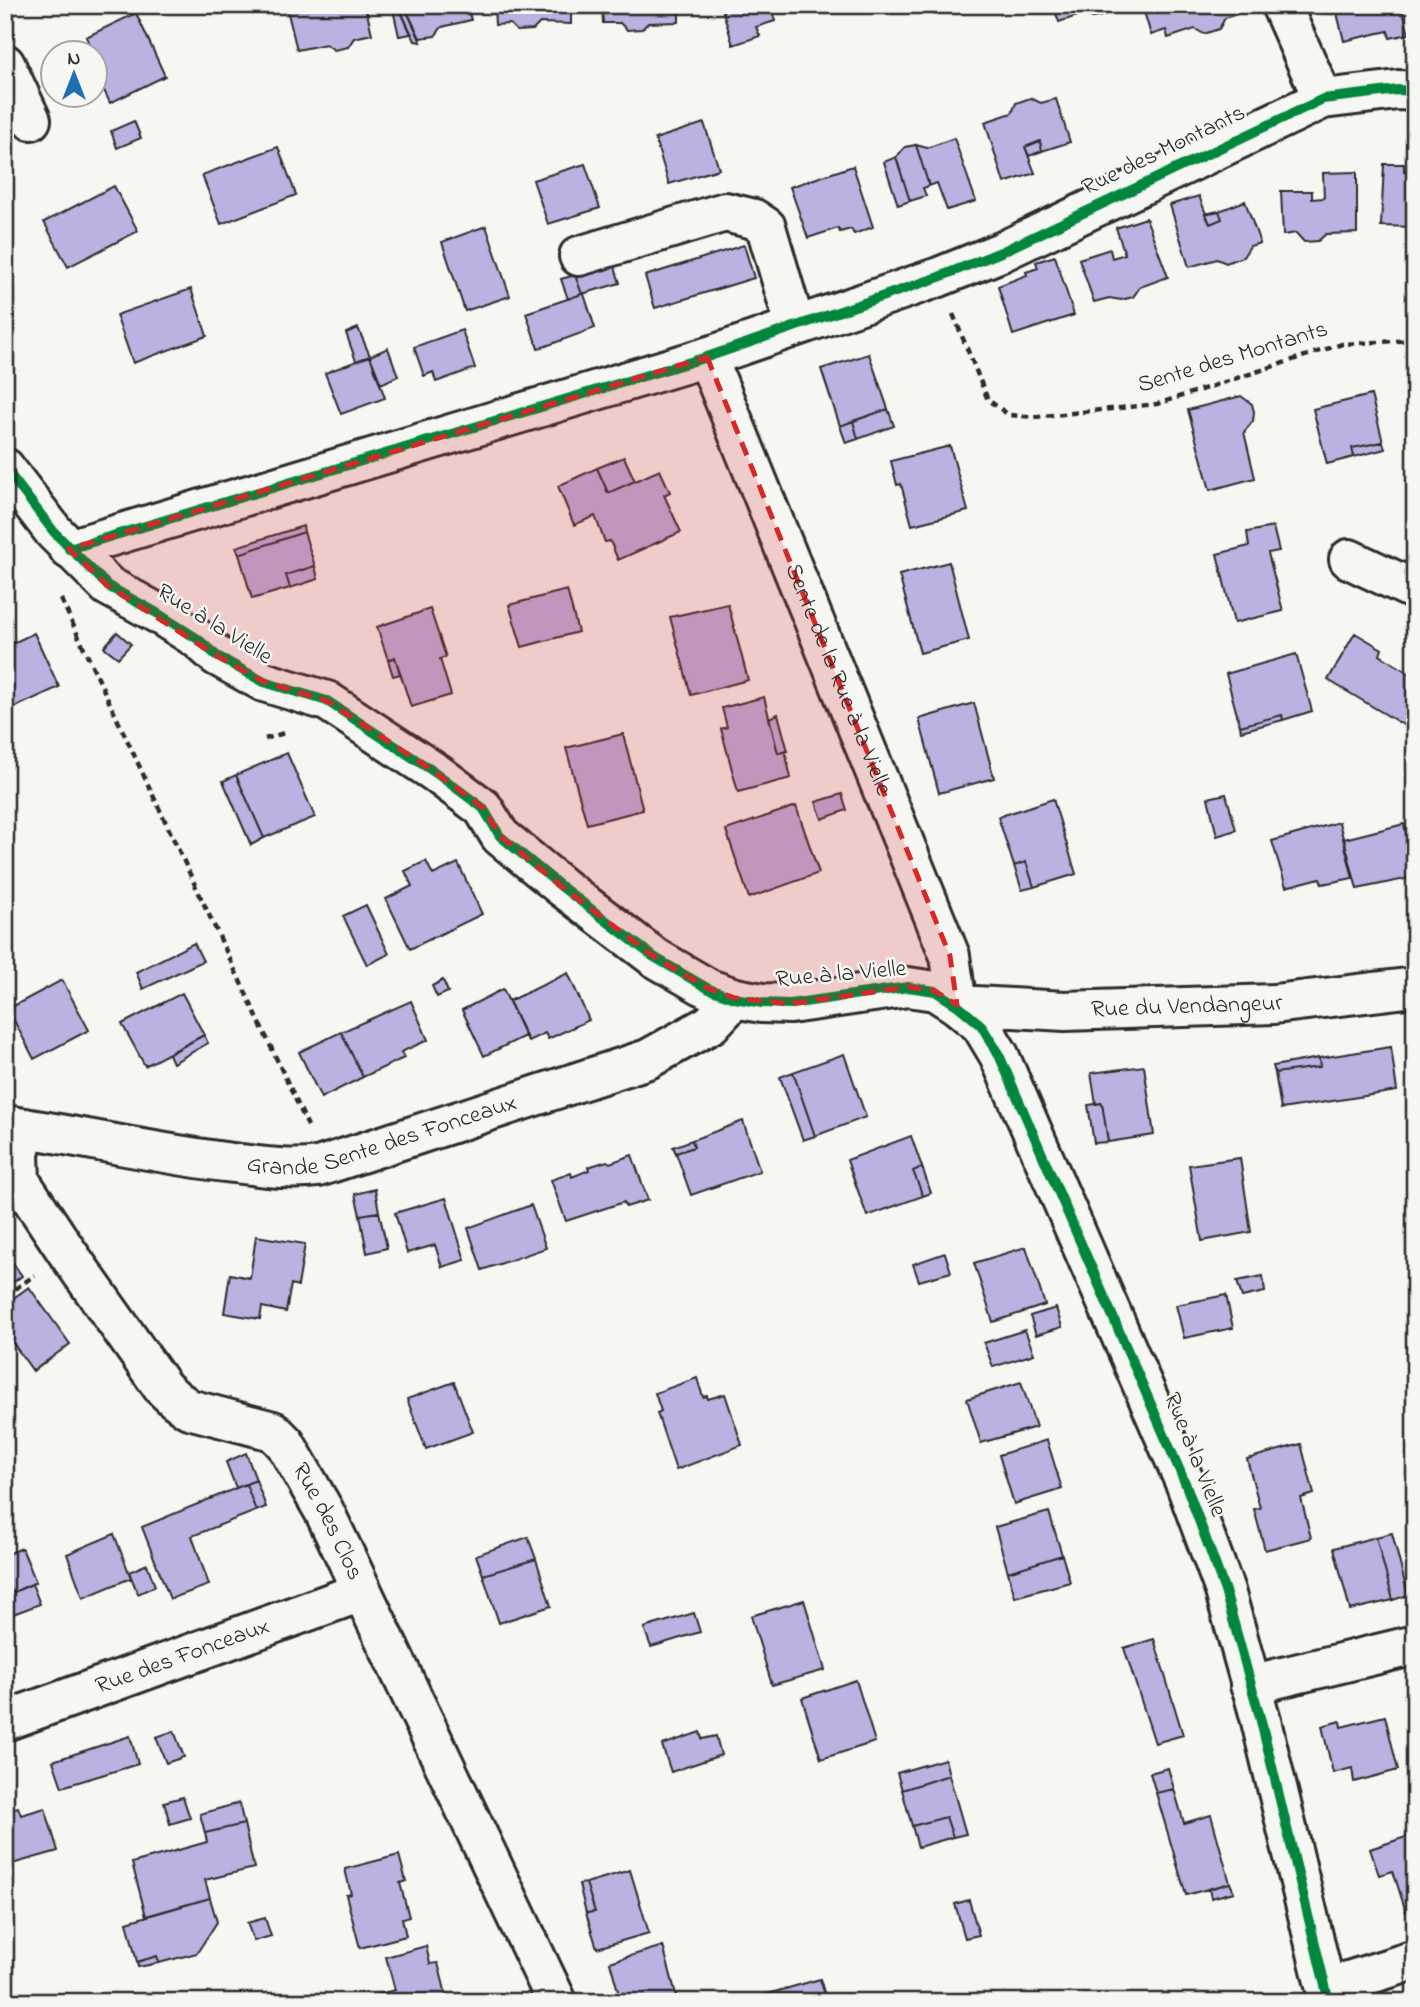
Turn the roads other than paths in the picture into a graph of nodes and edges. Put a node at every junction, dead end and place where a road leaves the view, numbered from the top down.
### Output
1 (1281, 5) edge
2 (5, 64) edge
3 (1415, 91) edge
4 (1322, 99) junction
5 (31, 120) dead end
6 (579, 256) dead end
7 (795, 326) junction
8 (707, 357) junction
9 (5, 468) edge
10 (69, 549) junction
11 (1349, 559) dead end
12 (1415, 590) edge
13 (1415, 987) edge
14 (735, 998) junction
15 (957, 1005) junction
16 (15, 1126) edge
17 (361, 1592) junction
18 (1415, 1645) edge
19 (1250, 1685) junction
20 (5, 1721) edge
21 (1415, 1960) edge
22 (1328, 1995) edge
23 (557, 2002) edge

1 - 4 street
2 - 5 street
3 - 4 street, Rue des Montants
4 - 7 street, Rue des Montants
6 - 7 street
7 - 8 street, Rue des Montants
8 - 10 street, Rue des Montants
8 - 15 street, Sente de la Rue à la Vielle
9 - 10 street, Rue à la Vielle
10 - 14 street, Rue à la Vielle
11 - 12 street
13 - 15 street, Rue du Vendangeur
14 - 15 street, Rue à la Vielle
14 - 16 street, Grande Sente des Fonceaux
15 - 19 street, Rue à la Vielle
16 - 17 street, Rue des Clos
17 - 20 street, Rue des Fonceaux
17 - 23 street, Rue des Clos
18 - 19 street
19 - 22 street, Rue à la Vielle
21 - 22 street

